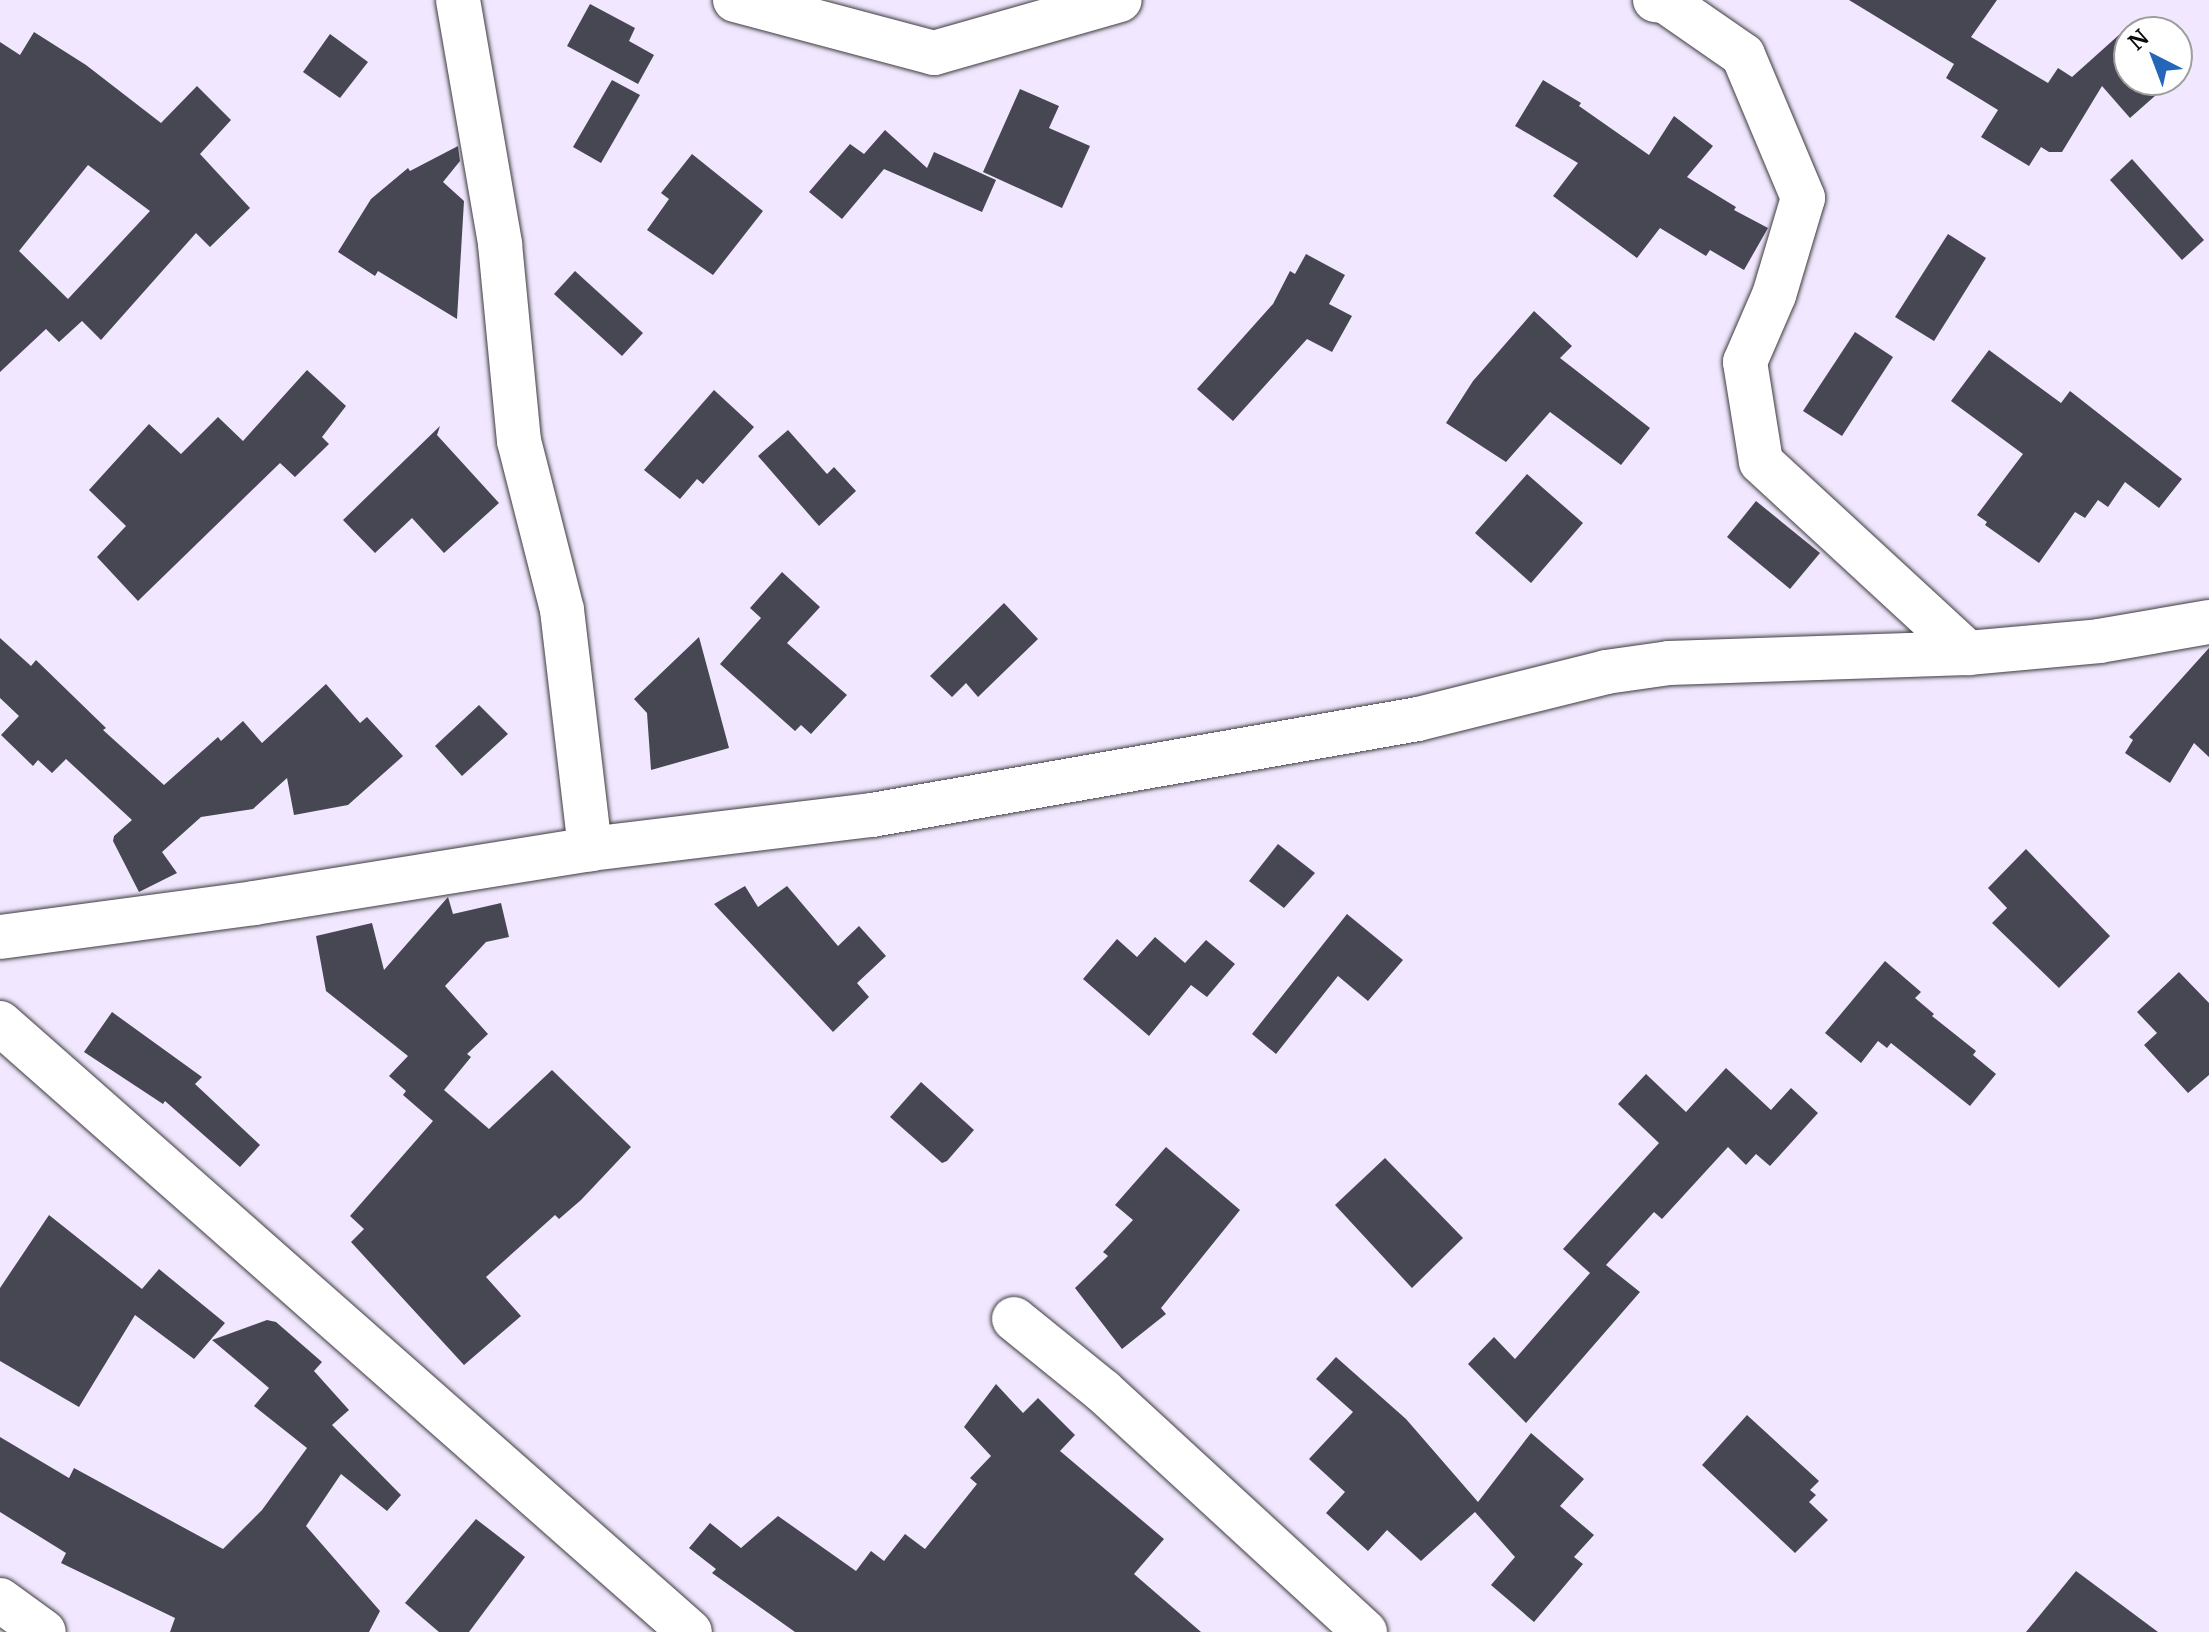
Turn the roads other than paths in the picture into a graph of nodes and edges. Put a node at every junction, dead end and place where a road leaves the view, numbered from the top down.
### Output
1 (458, 0) edge
2 (735, 0) edge
3 (1120, 0) edge
4 (1655, 0) edge
5 (2209, 622) edge
6 (1968, 653) junction
7 (590, 849) junction
8 (0, 937) edge
9 (0, 1023) edge
10 (1014, 1319) dead end
11 (0, 1600) edge
12 (44, 1632) edge
13 (690, 1632) edge
14 (1365, 1632) edge

1 - 7 street
2 - 3 street
4 - 6 street
5 - 6 street
6 - 7 street
7 - 8 street
9 - 13 street
10 - 14 street
11 - 12 street

